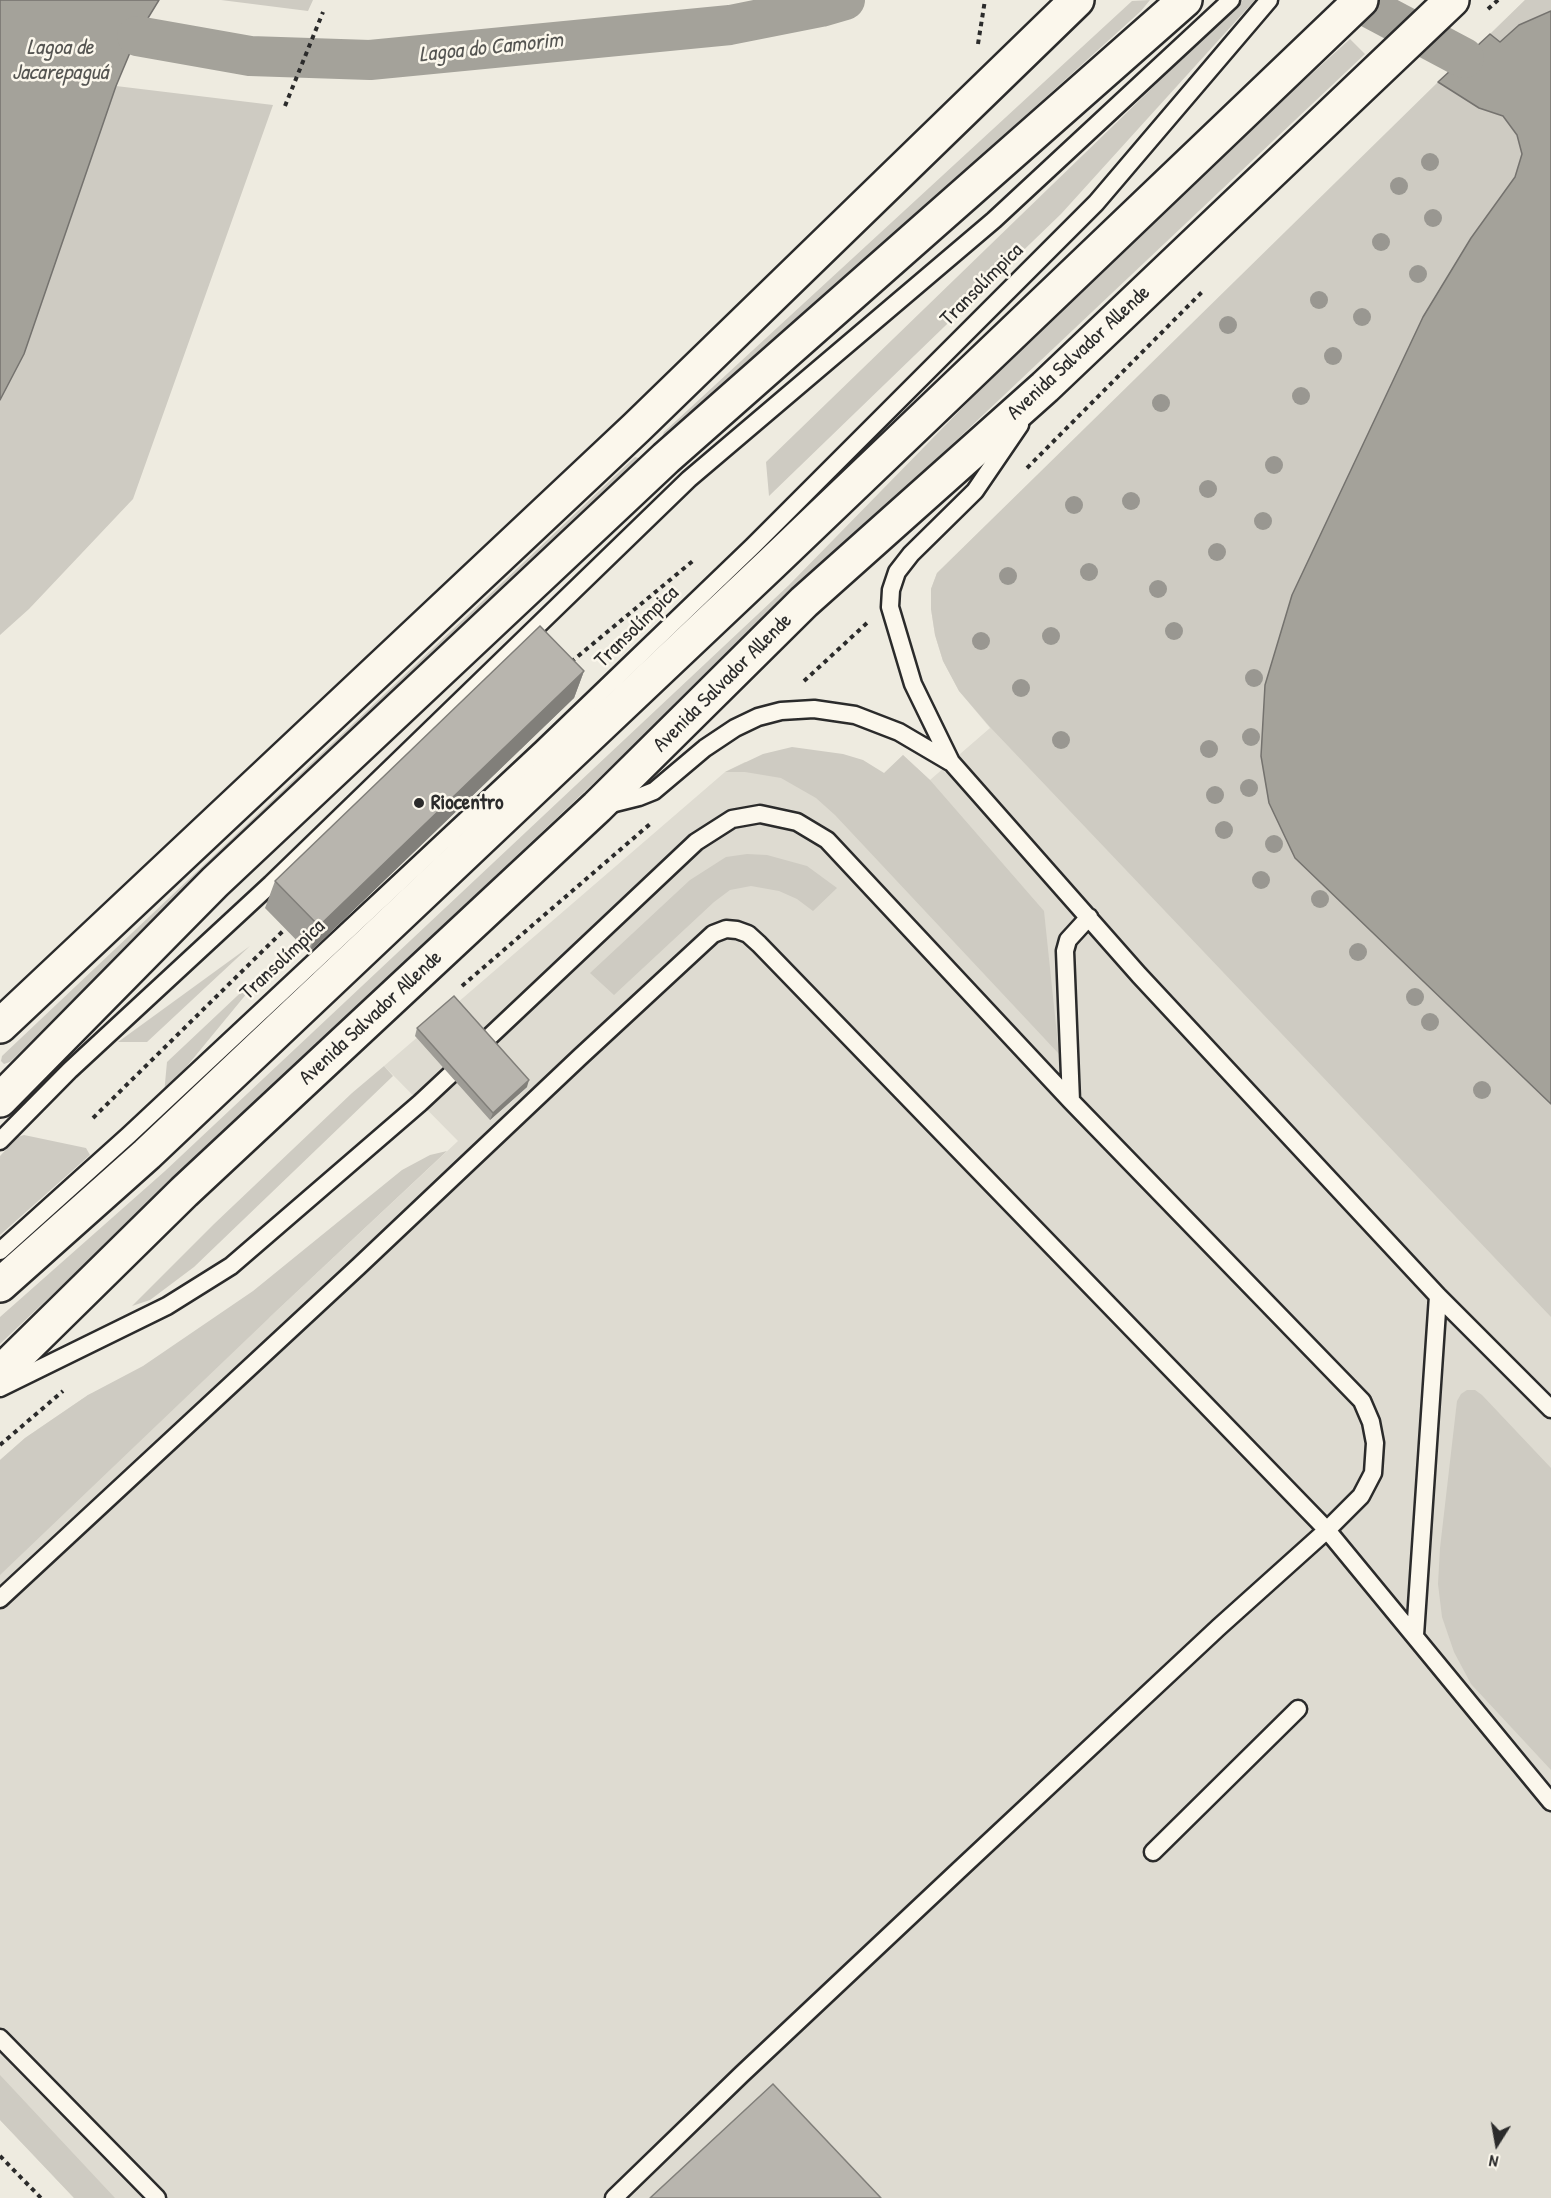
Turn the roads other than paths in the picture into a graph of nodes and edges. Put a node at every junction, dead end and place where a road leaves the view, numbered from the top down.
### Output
1 (1231, 0) edge
2 (1269, 0) edge
3 (1361, 0) edge
4 (1185, 1) edge
5 (1450, 2) edge
6 (1068, 8) edge
7 (1045, 387) junction
8 (951, 762) junction
9 (597, 807) junction
10 (1089, 917) junction
11 (0, 1026) edge
12 (485, 1041) edge
13 (450, 1075) edge
14 (0, 1100) edge
15 (1071, 1101) junction
16 (0, 1141) edge
17 (0, 1251) edge
18 (0, 1285) edge
19 (1438, 1296) junction
20 (0, 1372) edge
21 (0, 1388) edge
22 (1551, 1409) edge
23 (1327, 1530) junction
24 (0, 1599) edge
25 (1415, 1635) junction
26 (1298, 1709) dead end
27 (1551, 1802) edge
28 (1153, 1852) dead end
29 (0, 2038) edge
30 (157, 2198) edge
31 (614, 2198) edge

1 - 16 lane, Transolímpica
2 - 17 lane, Transolímpica
3 - 18 main road
4 - 14 main road
5 - 7 main road, Avenida Salvador Allende
6 - 11 main road
7 - 8 lane
7 - 9 main road, Avenida Salvador Allende
8 - 9 lane
8 - 10 lane
9 - 20 main road, Avenida Salvador Allende
10 - 15 lane
10 - 19 lane
12 - 15 lane
13 - 21 lane
15 - 23 lane
19 - 22 lane
19 - 25 lane
23 - 24 lane
23 - 25 lane
23 - 31 lane
25 - 27 lane
26 - 28 lane
29 - 30 lane

